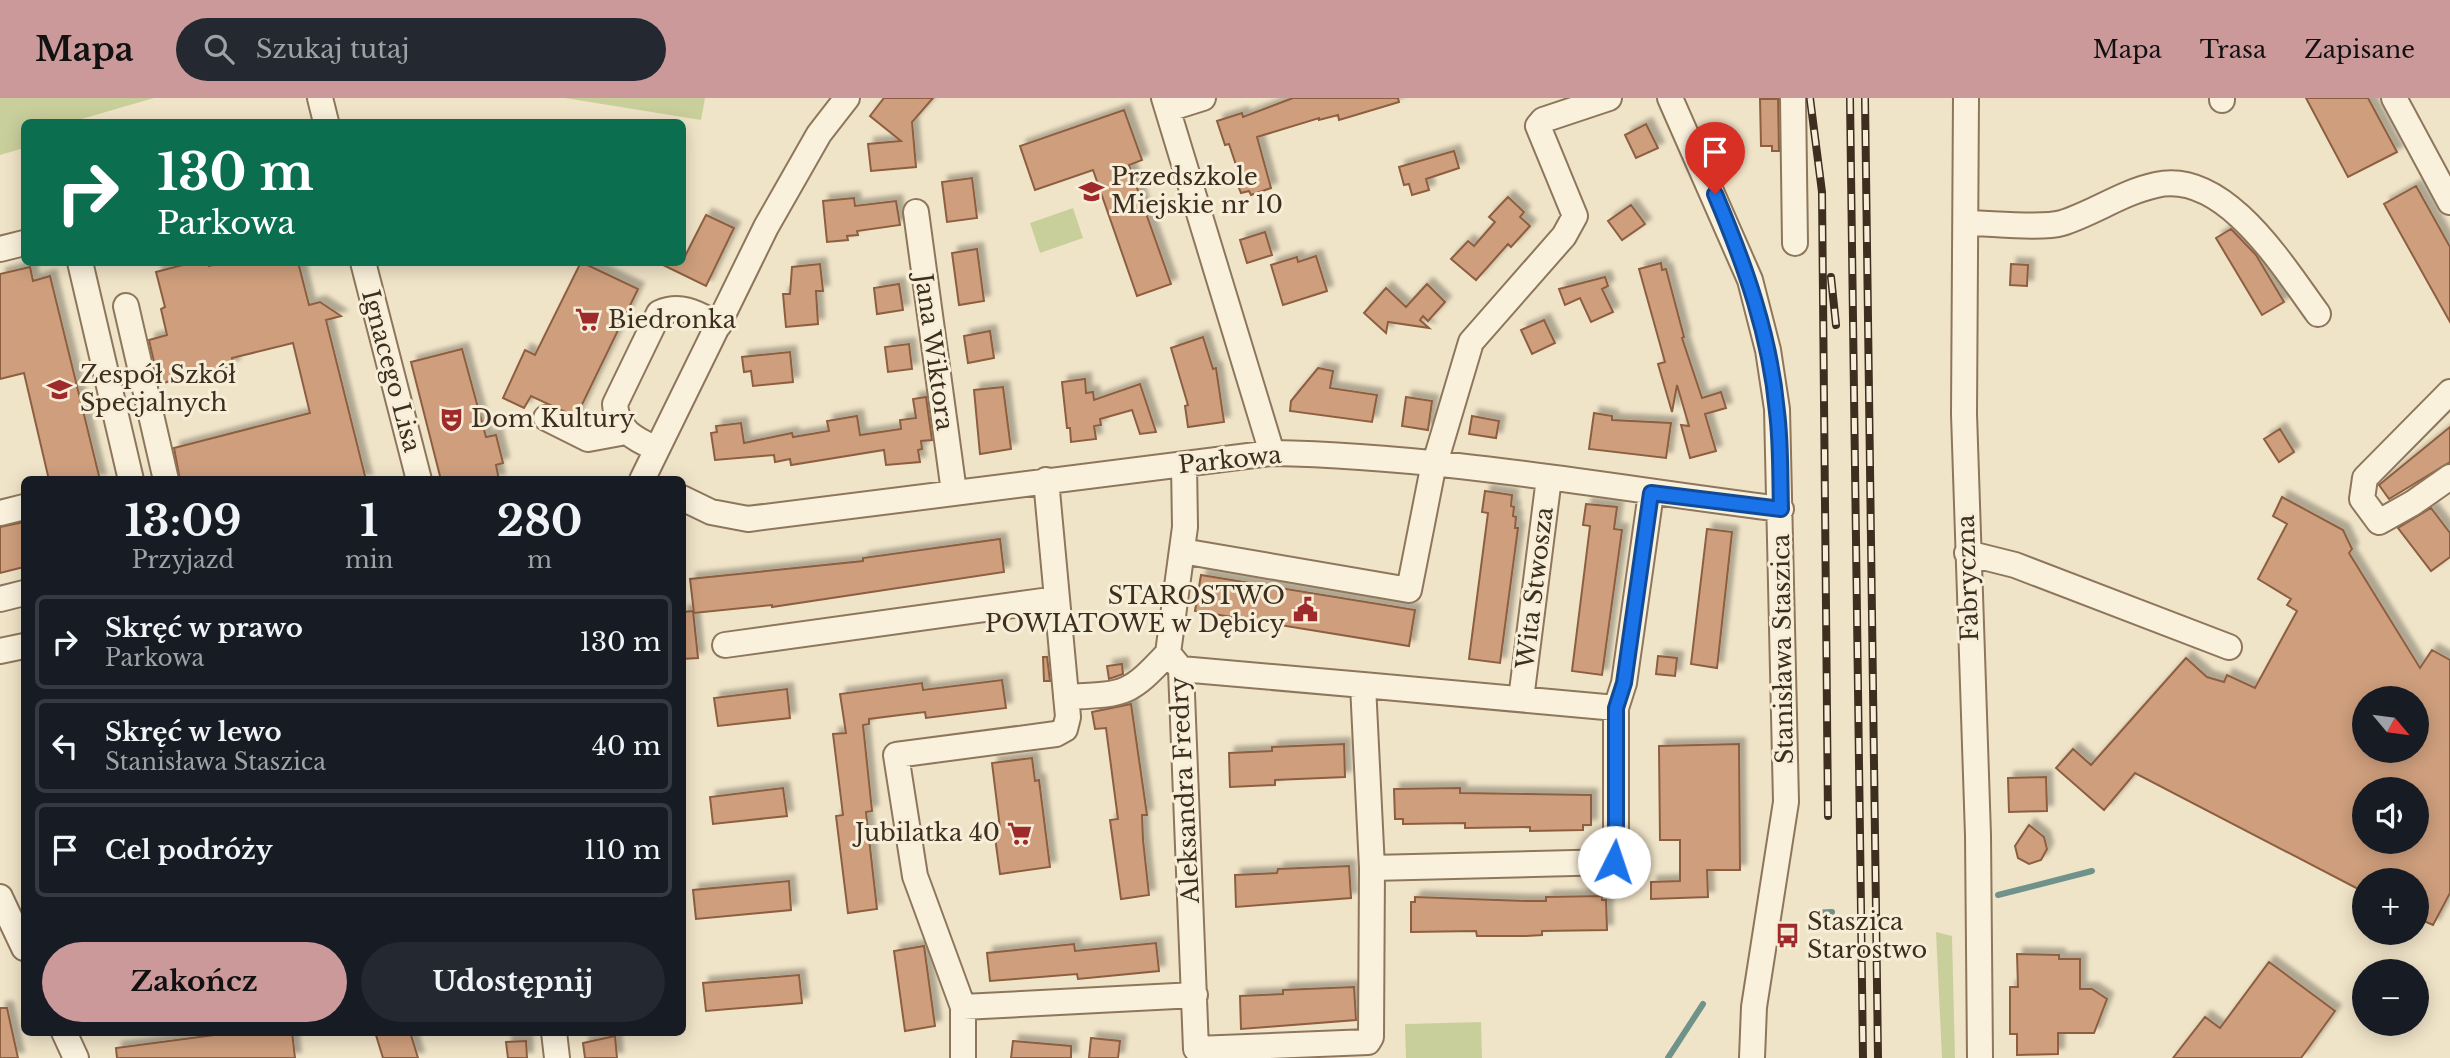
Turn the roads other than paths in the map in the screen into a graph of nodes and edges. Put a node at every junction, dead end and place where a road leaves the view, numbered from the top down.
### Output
1 (320, 98) edge
2 (847, 98) edge
3 (1203, 98) edge
4 (1609, 98) edge
5 (1670, 98) edge
6 (1793, 98) edge
7 (1966, 98) edge
8 (2394, 98) edge
9 (1166, 104) edge
10 (325, 119) edge
11 (2450, 202) edge
12 (916, 212) dead end
13 (1966, 223) junction
14 (1795, 243) dead end
15 (21, 244) edge
16 (0, 249) edge
17 (81, 266) edge
18 (364, 266) edge
19 (126, 306) dead end
20 (2318, 314) dead end
21 (719, 324) junction
22 (2450, 392) edge
23 (546, 418) dead end
24 (626, 432) junction
25 (657, 449) junction
26 (1272, 453) junction
27 (1436, 463) junction
28 (1184, 464) junction
29 (130, 476) edge
30 (165, 476) edge
31 (418, 476) edge
32 (644, 476) edge
33 (2450, 477) edge
34 (1549, 478) junction
35 (1046, 480) junction
36 (954, 492) junction
37 (1651, 493) junction
38 (686, 500) edge
39 (21, 508) edge
40 (1781, 509) junction
41 (0, 513) edge
42 (1182, 551) junction
43 (1966, 553) junction
44 (21, 594) edge
45 (0, 598) edge
46 (1057, 599) junction
47 (725, 645) dead end
48 (21, 647) edge
49 (2229, 647) dead end
50 (0, 651) edge
51 (1175, 661) junction
52 (1363, 685) junction
53 (1066, 697) junction
54 (1521, 699) junction
55 (1616, 708) junction
56 (1372, 868) junction
57 (0, 897) edge
58 (21, 936) edge
59 (1195, 995) junction
60 (963, 1007) junction
61 (1754, 1007) junction
62 (66, 1036) edge
63 (554, 1036) edge
64 (76, 1058) edge
65 (556, 1058) edge
66 (963, 1058) edge
67 (1733, 1058) edge
68 (1752, 1058) edge
69 (1980, 1058) edge

1 - 10 street
2 - 21 street
3 - 9 street
4 - 27 street
5 - 40 street, Stanisława Staszica
6 - 14 street
7 - 13 street, Fabryczna
8 - 11 street
9 - 26 street
12 - 36 street, Jana Wiktora
13 - 20 street
13 - 43 street, Fabryczna
15 - 16 street
17 - 29 street
18 - 31 street, Ignacego Lisa
19 - 30 street
21 - 24 street
21 - 25 street
22 - 33 street
23 - 24 street
24 - 25 street
25 - 32 street
26 - 27 street, Parkowa
26 - 28 street, Parkowa
27 - 34 street, Parkowa
27 - 42 street
28 - 35 street, Parkowa
28 - 42 street, Aleksandra Fredry
34 - 37 street, Parkowa
34 - 54 street, Wita Stwosza
35 - 36 street, Parkowa
35 - 46 street
36 - 38 street, Parkowa
37 - 40 street, Parkowa
37 - 55 street
39 - 41 street
40 - 61 street, Stanisława Staszica
42 - 51 street, Aleksandra Fredry
43 - 49 street
43 - 69 street, Fabryczna
44 - 45 street
46 - 47 street
46 - 53 street
48 - 50 street
51 - 52 street
51 - 53 street
51 - 59 street, Aleksandra Fredry
52 - 54 street
52 - 56 street
53 - 60 street
54 - 55 street
55 - 56 street
56 - 59 street, Aleksandra Fredry
57 - 58 street
59 - 60 street
60 - 66 street
61 - 67 street, Stanisława Staszica
61 - 68 street, Stanisława Staszica
62 - 64 street
63 - 65 street

